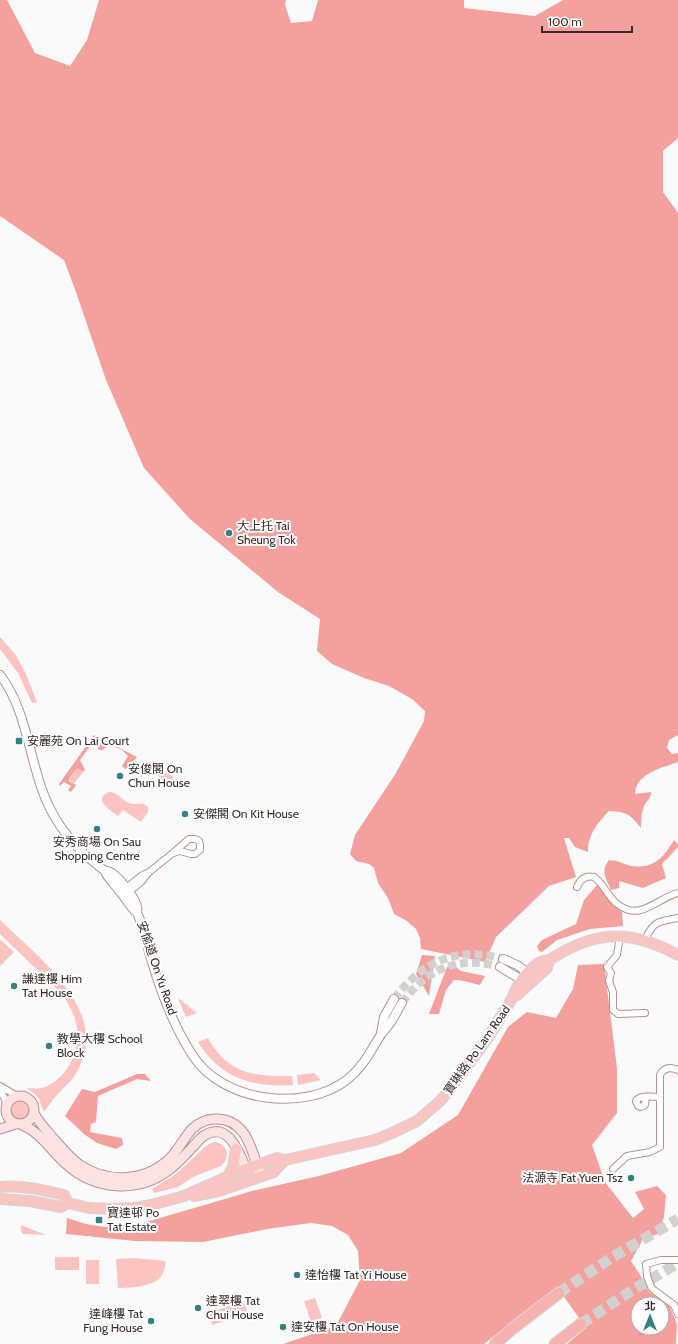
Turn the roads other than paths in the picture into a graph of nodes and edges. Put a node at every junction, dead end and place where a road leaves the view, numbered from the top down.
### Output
1 (0, 674) edge
2 (187, 841) junction
3 (173, 853) junction
4 (187, 853) junction
5 (577, 887) dead end
6 (125, 892) junction
7 (678, 893) edge
8 (678, 918) edge
9 (620, 936) junction
10 (645, 940) junction
11 (678, 955) edge
12 (527, 976) junction
13 (398, 1001) tunnel mouth
14 (644, 1013) dead end
15 (678, 1070) edge
16 (0, 1086) edge
17 (0, 1090) edge
18 (18, 1096) junction
19 (646, 1097) dead end
20 (660, 1097) junction
21 (4, 1112) edge
22 (34, 1113) junction
23 (18, 1124) junction
24 (0, 1129) edge
25 (236, 1149) junction
26 (246, 1169) junction
27 (613, 1169) dead end
28 (259, 1170) junction
29 (228, 1176) junction
30 (0, 1187) edge
31 (184, 1196) junction
32 (0, 1199) edge
33 (68, 1203) junction
34 (678, 1260) edge
35 (559, 1293) tunnel mouth
36 (678, 1314) edge
37 (581, 1324) tunnel mouth
38 (495, 1344) edge
39 (555, 1344) edge

1 - 6 street, 安愉道 On Yu Road
2 - 3 street
2 - 4 street
2 - 4 street
3 - 4 street
3 - 6 street
5 - 7 street
6 - 13 street, 安愉道 On Yu Road
8 - 10 street
9 - 10 main road
9 - 12 main road, 寶琳路 Po Lam Road
9 - 14 street
10 - 11 main road
12 - 12 street
12 - 28 main road, 寶琳路 Po Lam Road
15 - 20 street
16 - 18 street
17 - 21 street
18 - 21 main road
18 - 22 main road
19 - 20 street
20 - 27 street
21 - 23 main road
22 - 23 main road
22 - 28 main road
23 - 24 main road
23 - 25 main road
25 - 26 main road
25 - 29 main road
26 - 28 main road, 寶琳路 Po Lam Road
26 - 29 main road, 寶琳路 Po Lam Road
28 - 31 main road, 寶琳路 Po Lam Road
29 - 31 main road, 寶琳路 Po Lam Road
30 - 33 main road, 寶琳路 Po Lam Road
31 - 33 main road, 寶琳路 Po Lam Road
32 - 33 main road, 寶琳路 Po Lam Road
34 - 36 street
35 - 38 highway
37 - 39 highway

